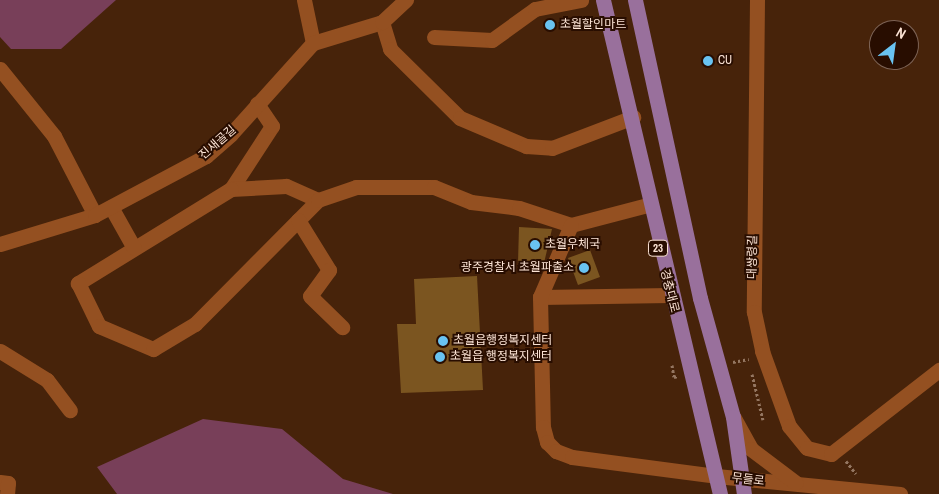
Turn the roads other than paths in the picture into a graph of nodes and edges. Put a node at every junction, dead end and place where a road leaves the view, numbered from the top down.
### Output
1 (304, 0) edge
2 (406, 0) edge
3 (581, 0) edge
4 (603, 0) edge
5 (635, 0) edge
6 (756, 0) edge
7 (382, 22) junction
8 (434, 37) dead end
9 (313, 42) junction
10 (0, 69) edge
11 (257, 104) junction
12 (633, 117) junction
13 (231, 189) junction
14 (318, 200) junction
15 (648, 205) junction
16 (111, 207) junction
17 (95, 215) junction
18 (298, 220) junction
19 (571, 225) junction
20 (0, 244) edge
21 (134, 248) junction
22 (670, 295) junction
23 (540, 297) junction
24 (342, 327) dead end
25 (0, 351) edge
26 (939, 370) edge
27 (70, 410) dead end
28 (733, 417) junction
29 (716, 476) junction
30 (0, 482) edge
31 (743, 486) edge
32 (798, 490) edge
33 (872, 492) edge
34 (7, 494) edge
35 (720, 494) edge
36 (900, 494) edge

1 - 9 street
2 - 7 street
3 - 8 street
4 - 12 main road, 경충대로 / 23
5 - 28 main road
6 - 26 street, 대쌍령길
7 - 9 street
7 - 12 street
9 - 11 street, 진새골길
10 - 17 street
11 - 13 street
11 - 16 street, 진새골길
12 - 15 main road, 경충대로 / 23
13 - 14 street
13 - 21 street
14 - 18 street
14 - 19 street
15 - 19 street
15 - 22 main road, 경충대로 / 23
16 - 17 street, 진새골길
16 - 21 street
17 - 20 street, 진새골길
18 - 21 street
18 - 24 street
19 - 23 street
22 - 23 street
22 - 29 main road, 경충대로 / 23
23 - 29 street, 무들로
25 - 27 street
28 - 31 main road
28 - 32 street
29 - 31 street, 무들로
29 - 35 main road, 경충대로 / 23
30 - 34 street
31 - 32 street, 무들로
32 - 33 street, 무들로
33 - 36 street, 무들로

